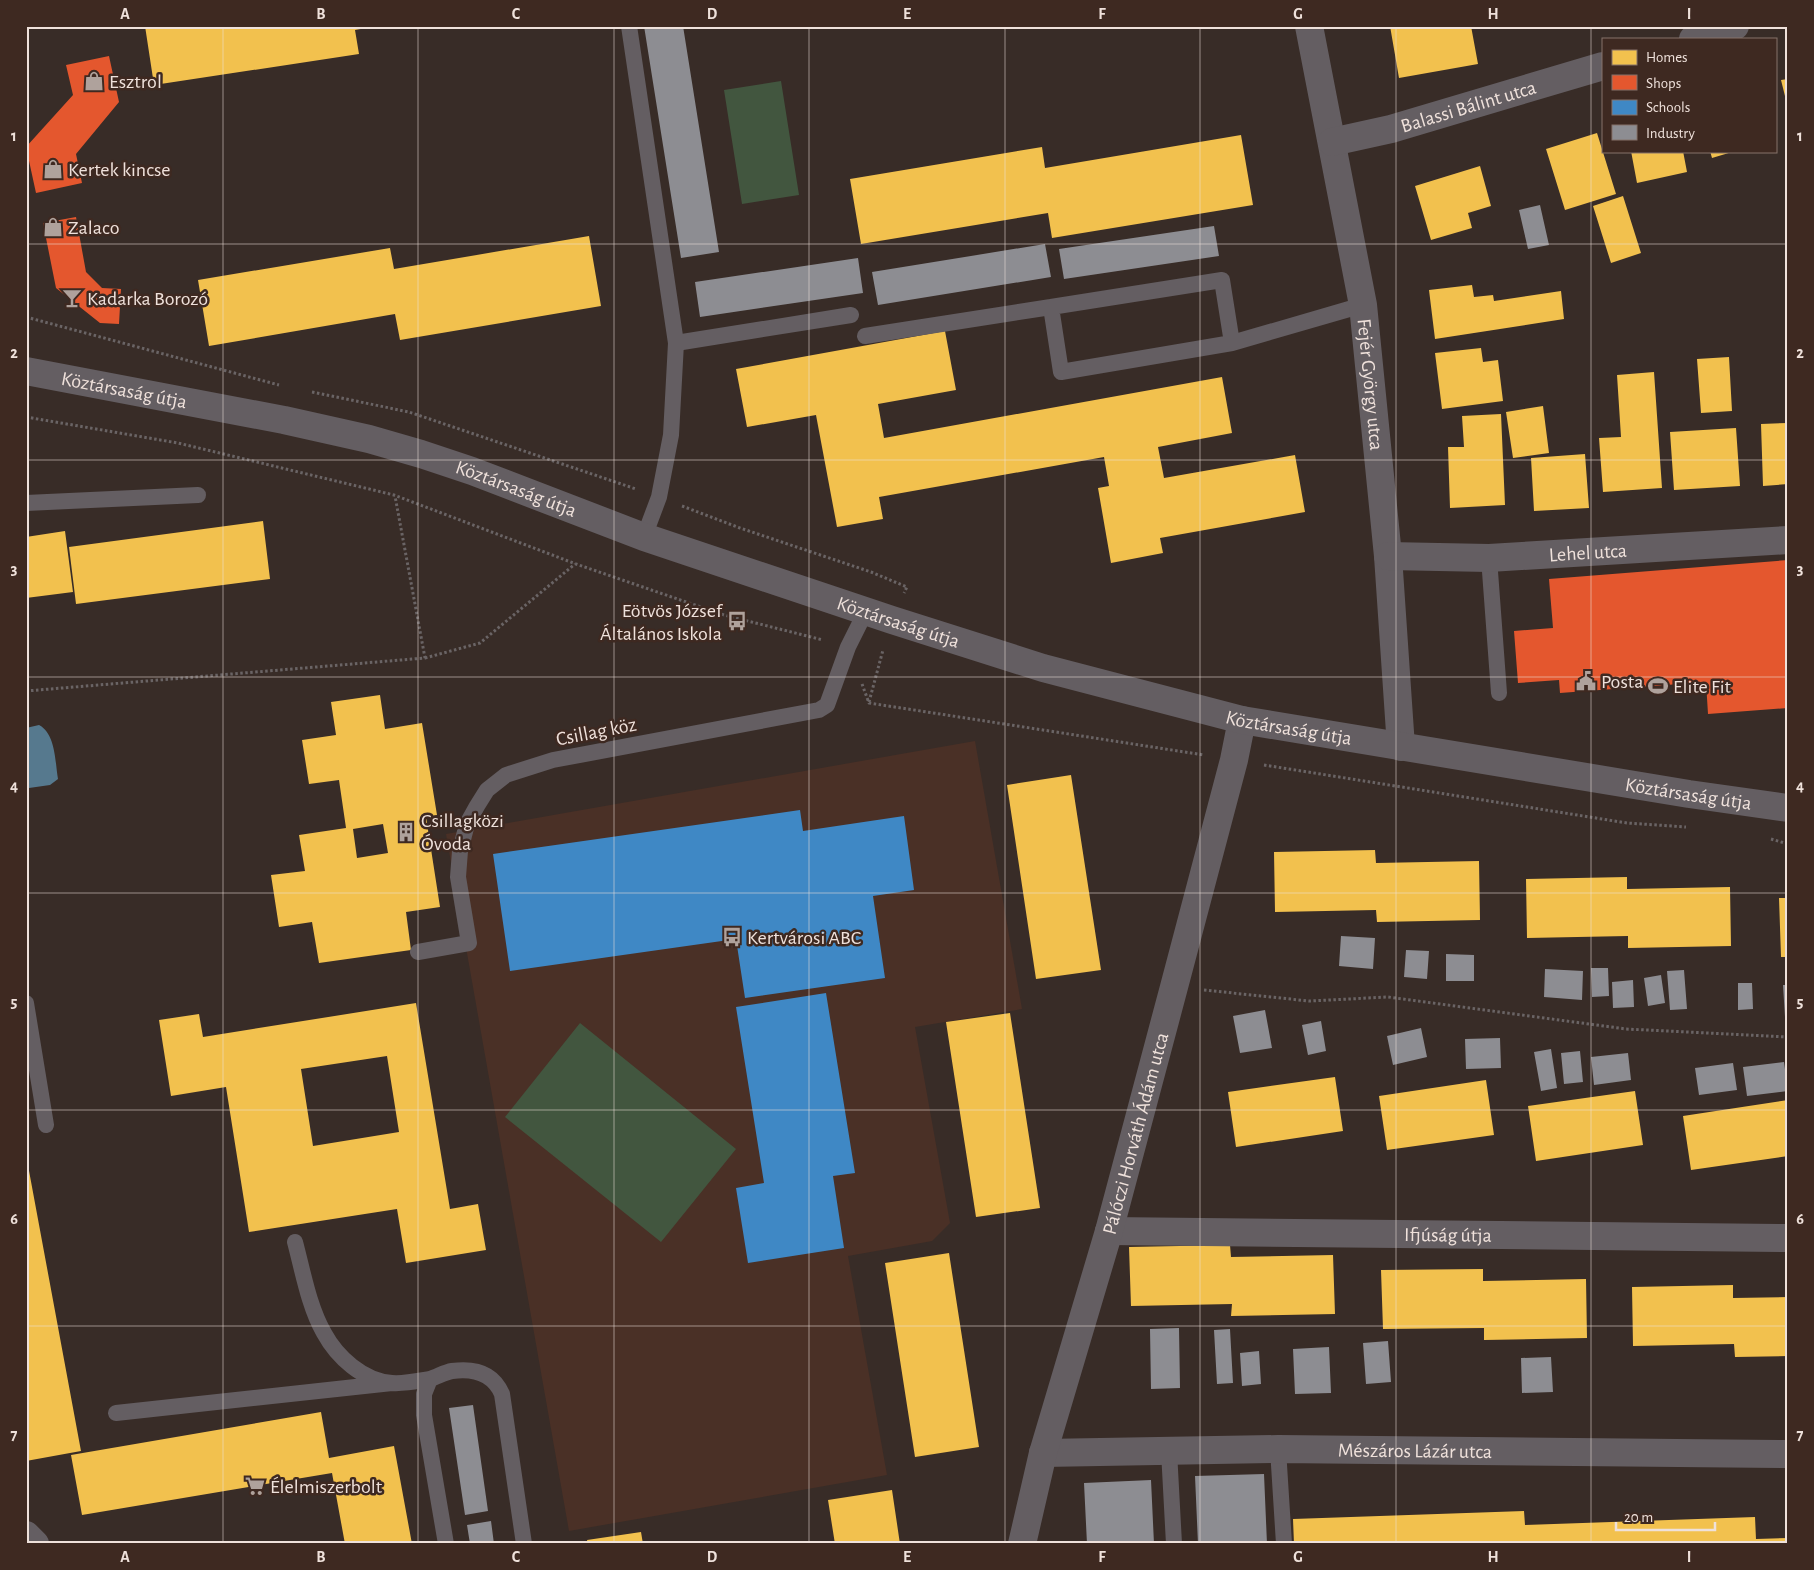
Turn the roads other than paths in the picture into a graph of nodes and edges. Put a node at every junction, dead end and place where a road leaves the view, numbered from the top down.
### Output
1 (630, 26) edge
2 (1309, 26) edge
3 (1735, 26) edge
4 (1696, 38) edge
5 (1602, 66) edge
6 (1332, 142) junction
7 (1363, 305) junction
8 (1051, 307) junction
9 (851, 315) dead end
10 (866, 336) dead end
11 (1232, 342) junction
12 (676, 344) junction
13 (26, 370) edge
14 (198, 495) dead end
15 (26, 503) edge
16 (644, 536) junction
17 (1788, 540) edge
18 (1388, 556) junction
19 (1488, 558) junction
20 (866, 611) junction
21 (1499, 693) dead end
22 (1242, 720) junction
23 (1401, 747) junction
24 (1788, 808) edge
25 (418, 952) dead end
26 (26, 1003) edge
27 (46, 1125) dead end
28 (1109, 1231) junction
29 (1788, 1238) edge
30 (295, 1242) dead end
31 (430, 1380) junction
32 (392, 1383) junction
33 (116, 1413) dead end
34 (1278, 1449) junction
35 (1168, 1451) junction
36 (1043, 1453) junction
37 (1788, 1454) edge
38 (26, 1535) edge
39 (35, 1544) edge
40 (446, 1544) edge
41 (524, 1544) edge
42 (1022, 1544) edge
43 (1174, 1544) edge
44 (1284, 1544) edge

1 - 12 lane
2 - 6 street, Fejér György utca
3 - 4 street
5 - 6 street, Balassi Bálint utca
6 - 7 street, Fejér György utca
7 - 11 lane
7 - 18 street, Fejér György utca
8 - 10 lane
8 - 11 lane
8 - 11 lane
9 - 12 lane
12 - 16 lane
13 - 16 street, Köztársaság útja
14 - 15 lane
16 - 20 street, Köztársaság útja
17 - 19 street, Lehel utca
18 - 19 street, Lehel utca
18 - 23 street, Fejér György utca
19 - 21 lane
20 - 22 street, Köztársaság útja
20 - 25 lane, Csillag köz
22 - 23 street, Köztársaság útja
22 - 28 street, Pálóczi Horváth Ádám utca
23 - 24 street, Köztársaság útja
26 - 27 lane
28 - 29 street, Ifjúság útja
28 - 36 street, Pálóczi Horváth Ádám utca
30 - 32 lane
31 - 32 lane
31 - 40 lane
31 - 41 lane
32 - 33 lane
34 - 35 street, Mészáros Lázár utca
34 - 37 street, Mészáros Lázár utca
34 - 44 lane
35 - 36 street, Mészáros Lázár utca
35 - 43 lane
36 - 42 street, Pálóczi Horváth Ádám utca
38 - 39 street

